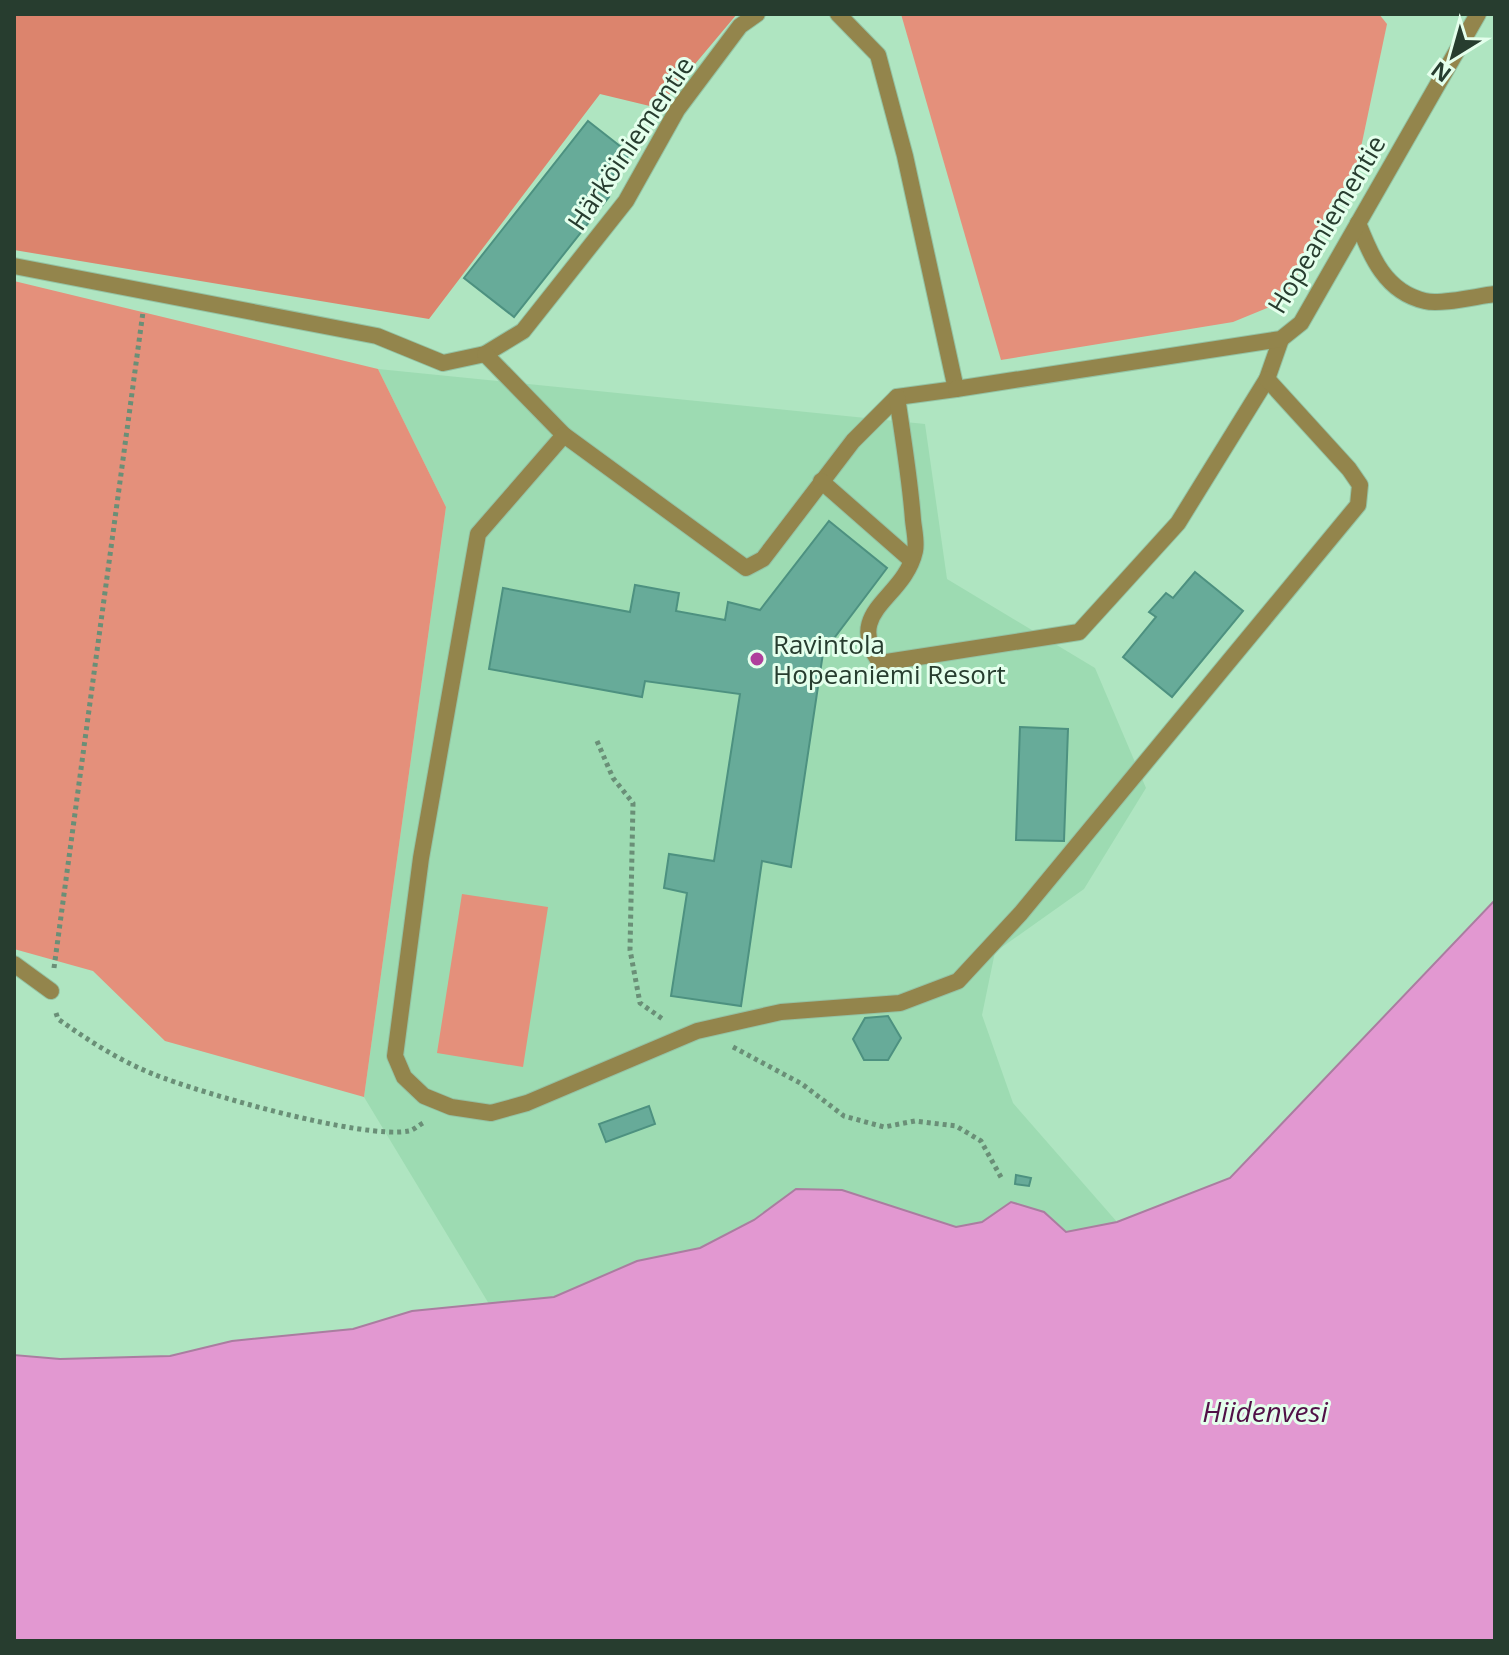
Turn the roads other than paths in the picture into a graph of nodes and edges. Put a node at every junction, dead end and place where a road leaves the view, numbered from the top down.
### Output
1 (757, 14) edge
2 (838, 14) edge
3 (1478, 14) edge
4 (1358, 223) junction
5 (14, 266) edge
6 (1495, 294) edge
7 (1281, 339) junction
8 (485, 354) junction
9 (1267, 379) junction
10 (956, 389) junction
11 (897, 397) junction
12 (564, 435) junction
13 (821, 481) junction
14 (911, 560) junction
15 (14, 964) edge
16 (51, 991) road end

1 - 8 street, Härköiniementie
2 - 10 street
3 - 4 street, Hopeaniementie
4 - 6 street
4 - 7 street, Hopeaniementie
5 - 8 street, Härköiniementie
7 - 9 street
7 - 10 street, Hopeaniementie
8 - 12 street
9 - 12 street
9 - 14 street
10 - 11 street, Hopeaniementie
11 - 13 street
11 - 14 street
12 - 13 street
13 - 14 street
15 - 16 street

